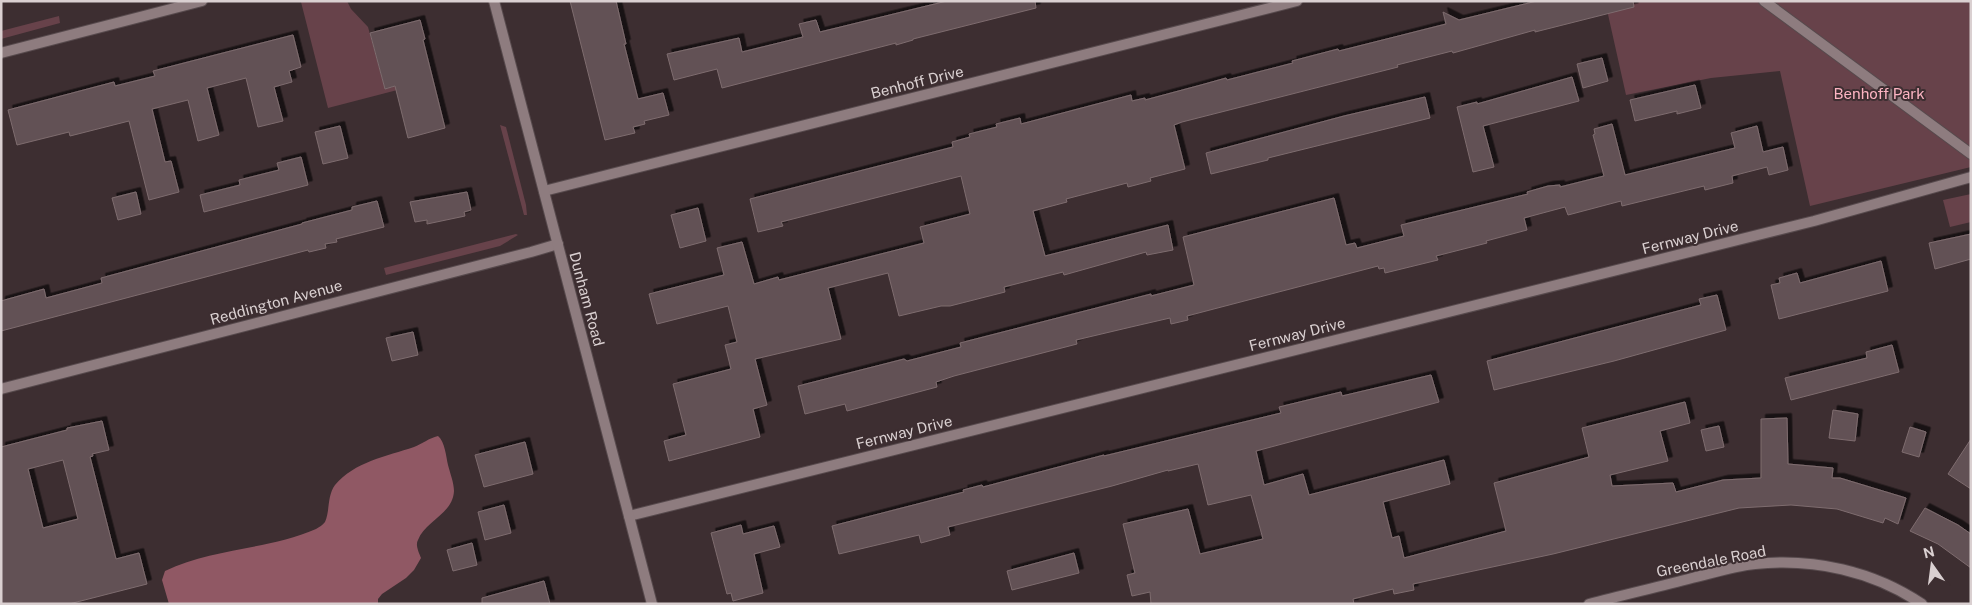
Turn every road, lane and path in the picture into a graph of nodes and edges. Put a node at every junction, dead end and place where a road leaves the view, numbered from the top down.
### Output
1 (202, 1) edge
2 (494, 1) edge
3 (1297, 1) edge
4 (1764, 1) edge
5 (1, 53) edge
6 (1971, 154) edge
7 (1971, 177) edge
8 (544, 191) junction
9 (558, 244) junction
10 (1, 389) edge
11 (629, 516) junction
12 (652, 604) edge
13 (1589, 604) edge
14 (1922, 604) edge

1 - 5 street
2 - 8 street, Dunham Road
3 - 8 street, Benhoff Drive
4 - 6 street
7 - 11 street, Fernway Drive
8 - 9 street, Dunham Road
9 - 10 street, Reddington Avenue
9 - 11 street, Dunham Road
11 - 12 street, Dunham Road
13 - 14 street, Greendale Road

